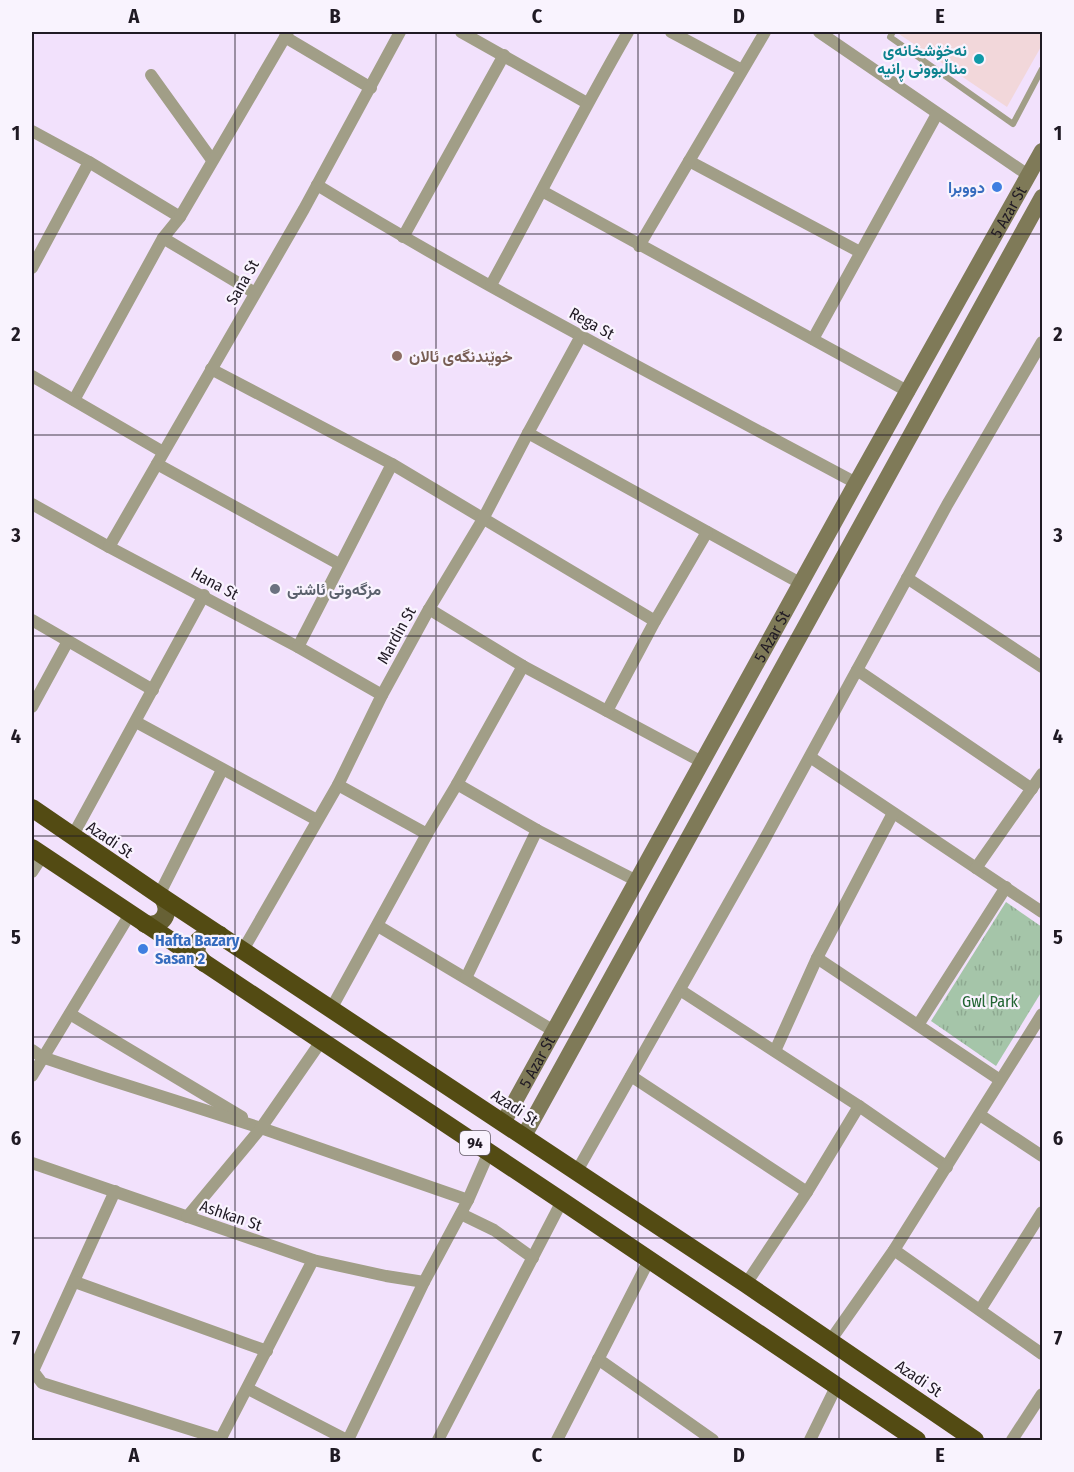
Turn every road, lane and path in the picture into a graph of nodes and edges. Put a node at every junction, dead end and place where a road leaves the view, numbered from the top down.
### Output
1 (400, 32) edge
2 (461, 32) edge
3 (628, 32) edge
4 (671, 32) edge
5 (765, 32) edge
6 (819, 32) edge
7 (893, 32) edge
8 (287, 34) edge
9 (504, 55) junction
10 (1042, 69) edge
11 (742, 70) junction
12 (151, 75) dead end
13 (371, 88) junction
14 (588, 102) junction
15 (937, 114) junction
16 (32, 131) edge
17 (1042, 151) edge
18 (212, 160) junction
19 (689, 161) junction
20 (89, 162) junction
21 (1032, 175) edge
22 (317, 185) junction
23 (542, 191) junction
24 (1042, 199) edge
25 (180, 217) junction
26 (403, 237) junction
27 (164, 238) junction
28 (639, 246) junction
29 (860, 252) junction
30 (32, 268) edge
31 (491, 285) junction
32 (255, 293) junction
33 (581, 336) junction
34 (813, 339) junction
35 (1042, 342) edge
36 (211, 369) junction
37 (32, 376) edge
38 (909, 392) junction
39 (74, 400) junction
40 (528, 433) junction
41 (164, 452) junction
42 (158, 464) junction
43 (392, 464) junction
44 (856, 483) junction
45 (32, 504) edge
46 (483, 519) junction
47 (707, 532) junction
48 (109, 547) junction
49 (339, 564) junction
50 (907, 578) junction
51 (800, 583) junction
52 (204, 596) junction
53 (429, 609) junction
54 (32, 620) edge
55 (655, 621) junction
56 (68, 641) junction
57 (298, 647) junction
58 (523, 666) junction
59 (1042, 667) edge
60 (857, 670) junction
61 (153, 690) junction
62 (382, 695) junction
63 (734, 705) junction
64 (32, 707) edge
65 (607, 711) junction
66 (755, 718) junction
67 (136, 722) junction
68 (810, 757) junction
69 (702, 762) junction
70 (222, 770) junction
71 (1042, 774) edge
72 (457, 784) junction
73 (338, 785) junction
74 (1032, 789) junction
75 (32, 808) edge
76 (893, 813) junction
77 (317, 820) junction
78 (537, 830) junction
79 (427, 834) junction
80 (72, 837) junction
81 (37, 852) edge
82 (976, 868) junction
83 (32, 872) edge
84 (637, 881) junction
85 (1006, 887) junction
86 (161, 897) junction
87 (1042, 912) edge
88 (137, 919) junction
89 (378, 926) junction
90 (220, 935) junction
91 (243, 950) junction
92 (817, 958) junction
93 (204, 963) junction
94 (466, 978) junction
95 (681, 990) junction
96 (331, 1009) junction
97 (70, 1014) junction
98 (1042, 1014) edge
99 (918, 1025) junction
100 (554, 1031) junction
101 (322, 1040) junction
102 (775, 1052) junction
103 (37, 1054) edge
104 (32, 1076) edge
105 (631, 1076) junction
106 (1000, 1080) junction
107 (859, 1106) junction
108 (980, 1115) junction
109 (503, 1123) junction
110 (261, 1128) junction
111 (524, 1136) junction
112 (489, 1152) junction
113 (1042, 1156) edge
114 (32, 1163) edge
115 (947, 1167) junction
116 (577, 1171) junction
117 (115, 1191) junction
118 (807, 1192) junction
119 (468, 1200) junction
120 (562, 1201) junction
121 (1042, 1212) edge
122 (461, 1214) junction
123 (187, 1217) junction
124 (894, 1250) junction
125 (533, 1258) junction
126 (313, 1260) junction
127 (649, 1260) junction
128 (75, 1282) junction
129 (424, 1282) junction
130 (746, 1284) junction
131 (980, 1310) junction
132 (830, 1341) junction
133 (267, 1351) junction
134 (1042, 1354) edge
135 (598, 1359) junction
136 (32, 1371) edge
137 (887, 1380) junction
138 (836, 1387) junction
139 (248, 1389) junction
140 (1042, 1394) edge
141 (870, 1409) junction
142 (940, 1416) junction
143 (220, 1440) edge
144 (348, 1440) edge
145 (438, 1440) edge
146 (557, 1440) edge
147 (713, 1440) edge
148 (810, 1440) edge
149 (918, 1440) edge
150 (975, 1440) edge
151 (1012, 1440) edge

1 - 13 street, Sana St
2 - 9 street
3 - 14 street
4 - 11 street
5 - 11 street
6 - 15 street
7 - 10 lane
8 - 13 street
8 - 18 street
9 - 14 street
9 - 26 street
11 - 19 street
12 - 18 street
13 - 22 street, Sana St
14 - 23 street
15 - 21 street
15 - 29 street
16 - 20 street
17 - 21 main road, 5 Azar St
18 - 25 street
19 - 28 street
19 - 29 street
20 - 25 street
20 - 30 street
21 - 24 main road
21 - 38 main road, 5 Azar St
22 - 26 street, Rega St
22 - 32 street, Sana St
23 - 28 street
23 - 31 street
24 - 66 main road, 5 Azar St
25 - 27 street
26 - 31 street, Rega St
27 - 32 street
27 - 39 street
28 - 34 street
29 - 34 street
31 - 33 street, Rega St
32 - 36 street, Sana St
33 - 40 street, Mardin St
33 - 44 street, Rega St
34 - 38 street
35 - 50 street
36 - 41 street, Sana St
36 - 43 street
37 - 39 street
38 - 44 main road, 5 Azar St
39 - 41 street
40 - 46 street, Mardin St
40 - 47 street
41 - 42 street, Sana St
42 - 48 street, Sana St
42 - 49 street
43 - 46 street
43 - 49 street
44 - 51 main road, 5 Azar St
45 - 48 street, Hana St
46 - 53 street, Mardin St
46 - 55 street
47 - 51 street
47 - 55 street
48 - 52 street, Hana St
49 - 57 street
50 - 59 street
50 - 60 street
51 - 63 main road, 5 Azar St
52 - 57 street, Hana St
52 - 61 street
53 - 58 street
53 - 62 street, Mardin St
54 - 56 street
55 - 65 street
56 - 61 street
56 - 64 street
57 - 62 street, Hana St
58 - 65 street
58 - 72 street
60 - 68 street
60 - 74 street
61 - 67 street
62 - 73 street, Mardin St
63 - 66 main road
63 - 69 main road, 5 Azar St
65 - 69 street
66 - 111 main road, 5 Azar St
67 - 70 street
67 - 80 street
68 - 76 street
68 - 95 street
69 - 84 main road, 5 Azar St
70 - 77 street
70 - 86 street
71 - 74 street
72 - 78 street
72 - 79 street
73 - 77 street, Mardin St
73 - 79 street
74 - 82 street
75 - 80 highway, Azadi St
76 - 82 street
76 - 92 street
77 - 91 street, Mardin St
78 - 84 street
78 - 94 street
79 - 89 street
80 - 86 highway, Azadi St
81 - 83 street
81 - 88 highway, 94
82 - 85 street
84 - 100 main road, 5 Azar St
85 - 87 street
85 - 99 street
86 - 88 main road
86 - 90 highway, Azadi St
88 - 93 highway, 94
88 - 97 street
89 - 94 street
89 - 96 street
90 - 91 highway, Azadi St
90 - 93 main road
91 - 96 highway, Azadi St
92 - 99 street
92 - 102 street
93 - 101 highway, 94
94 - 100 street
95 - 102 street
95 - 105 street
96 - 109 highway, Azadi St
97 - 103 street
97 - 110 street
98 - 106 street
99 - 106 street
100 - 109 main road, 5 Azar St
101 - 110 street
101 - 112 highway, 94
102 - 107 street
103 - 104 street
103 - 110 street
105 - 116 street
105 - 118 street
106 - 108 street
107 - 115 street
107 - 118 street
108 - 113 street
108 - 115 street
109 - 111 highway, Azadi St
110 - 119 street
110 - 123 street
111 - 116 highway, Azadi St
112 - 119 street
112 - 120 highway, 94
114 - 117 street, Ashkan St
115 - 124 street
116 - 130 highway, Azadi St
117 - 123 street, Ashkan St
117 - 128 street
118 - 130 street
119 - 122 street
120 - 125 street
120 - 127 highway, 94
121 - 131 street
122 - 125 street
122 - 129 street
123 - 126 street, Ashkan St
124 - 131 street
124 - 132 street
125 - 145 street
126 - 129 street, Ashkan St
126 - 133 street
127 - 135 street
127 - 138 highway, 94
128 - 133 street
128 - 136 street
129 - 144 street
130 - 132 highway, Azadi St
131 - 134 street
132 - 137 highway, Azadi St
133 - 139 street
135 - 146 street
135 - 147 street
136 - 143 street
137 - 141 highway
137 - 142 highway, Azadi St
138 - 141 highway, 94
138 - 148 street
139 - 143 street
139 - 144 street
140 - 151 street
141 - 149 highway, 94
142 - 149 highway
142 - 150 highway, Azadi St

